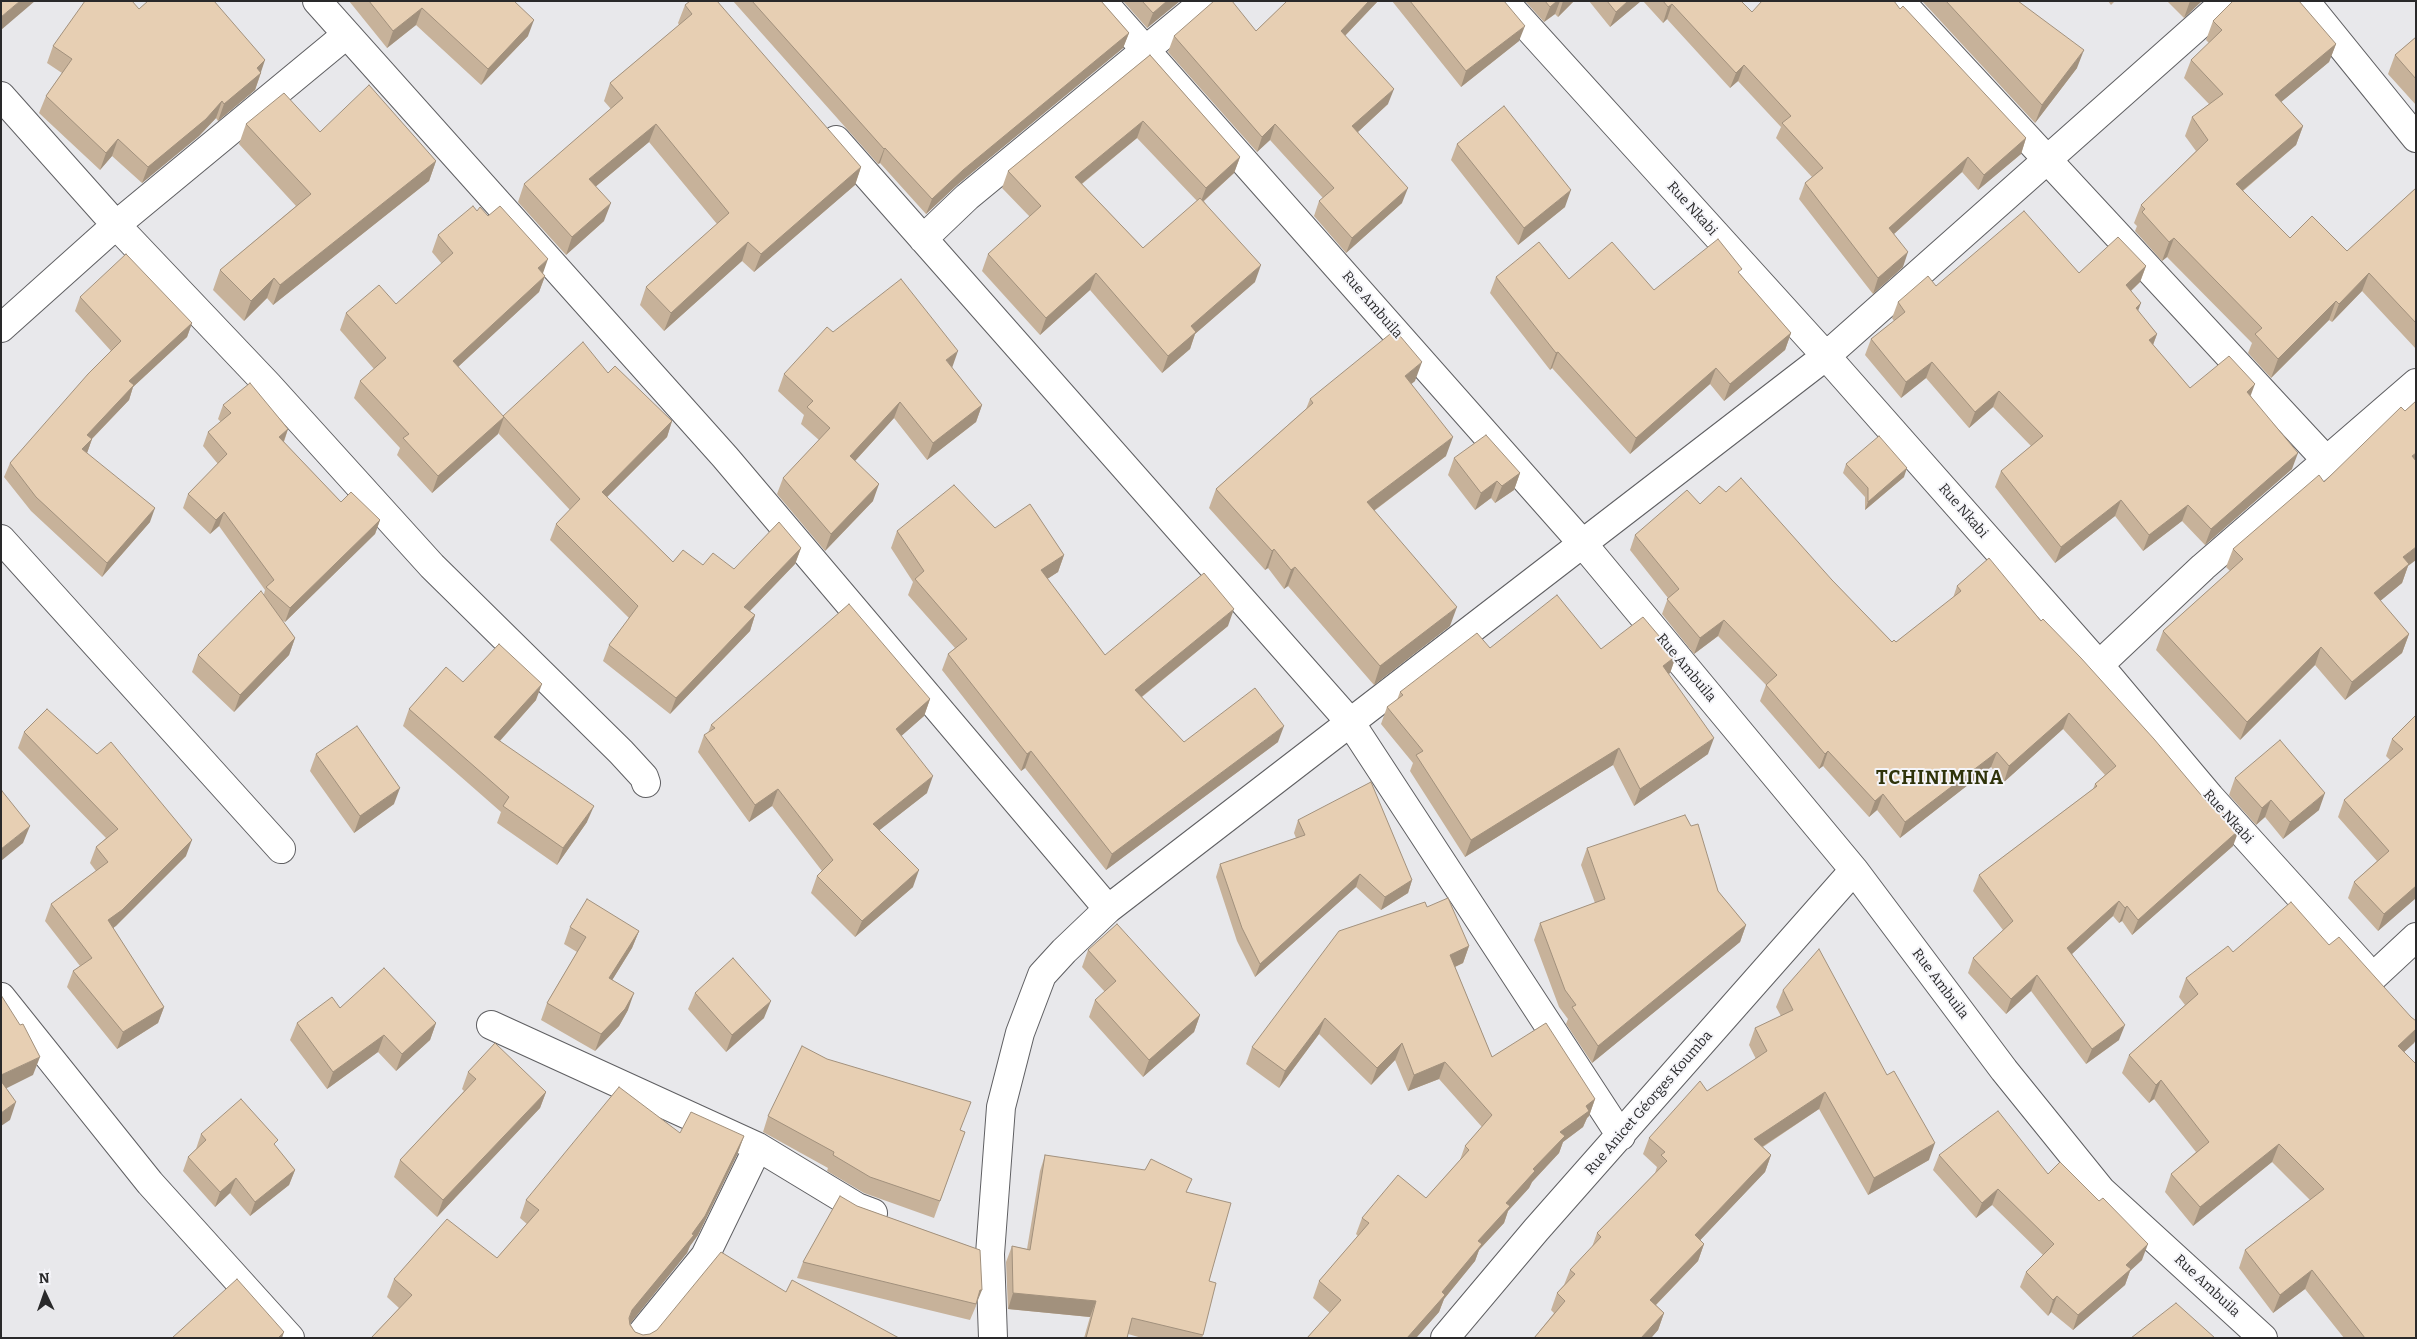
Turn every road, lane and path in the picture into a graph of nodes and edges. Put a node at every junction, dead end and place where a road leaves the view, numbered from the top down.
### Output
1 (317, 1) edge
2 (1102, 1) edge
3 (1204, 1) edge
4 (1504, 1) edge
5 (1900, 1) edge
6 (2226, 1) edge
7 (2305, 1) edge
8 (346, 35) junction
9 (1146, 50) junction
10 (1, 96) edge
11 (818, 120) edge
12 (2416, 138) edge
13 (2049, 160) junction
14 (116, 225) junction
15 (923, 239) junction
16 (1, 328) edge
17 (1826, 356) junction
18 (2416, 383) edge
19 (2326, 460) junction
20 (1, 539) edge
21 (1583, 544) junction
22 (2099, 665) junction
23 (1350, 722) junction
24 (646, 783) dead end
25 (280, 849) dead end
26 (1854, 870) junction
27 (1108, 909) junction
28 (2416, 937) edge
29 (2373, 977) junction
30 (1, 997) edge
31 (2391, 998) edge
32 (491, 1024) dead end
33 (1621, 1136) junction
34 (758, 1147) junction
35 (893, 1220) edge
36 (964, 1244) edge
37 (990, 1254) junction
38 (290, 1338) edge
39 (638, 1338) edge
40 (993, 1338) edge
41 (1445, 1338) edge
42 (2263, 1338) edge

1 - 8 street
2 - 9 street, Rue Ambuila
3 - 9 street
4 - 17 street, Rue Nkabi
5 - 13 street
6 - 13 street
7 - 12 street
8 - 14 street
8 - 27 street
9 - 15 street
9 - 21 street, Rue Ambuila
10 - 14 street
11 - 15 street
13 - 17 street
13 - 19 street
14 - 16 street
14 - 24 street
15 - 23 street
17 - 21 street
17 - 22 street, Rue Nkabi
18 - 19 street
19 - 22 street
20 - 25 street
21 - 23 street
21 - 26 street, Rue Ambuila
22 - 29 street, Rue Nkabi
23 - 27 street
23 - 33 street
26 - 33 street, Rue Anicet Géorges Koumba
26 - 42 street, Rue Ambuila
27 - 37 street
28 - 29 street
29 - 31 street, Rue Nkabi
30 - 38 street
32 - 34 street
33 - 41 street, Rue Anicet Géorges Koumba
34 - 35 street
34 - 39 street
36 - 37 street
37 - 40 street

